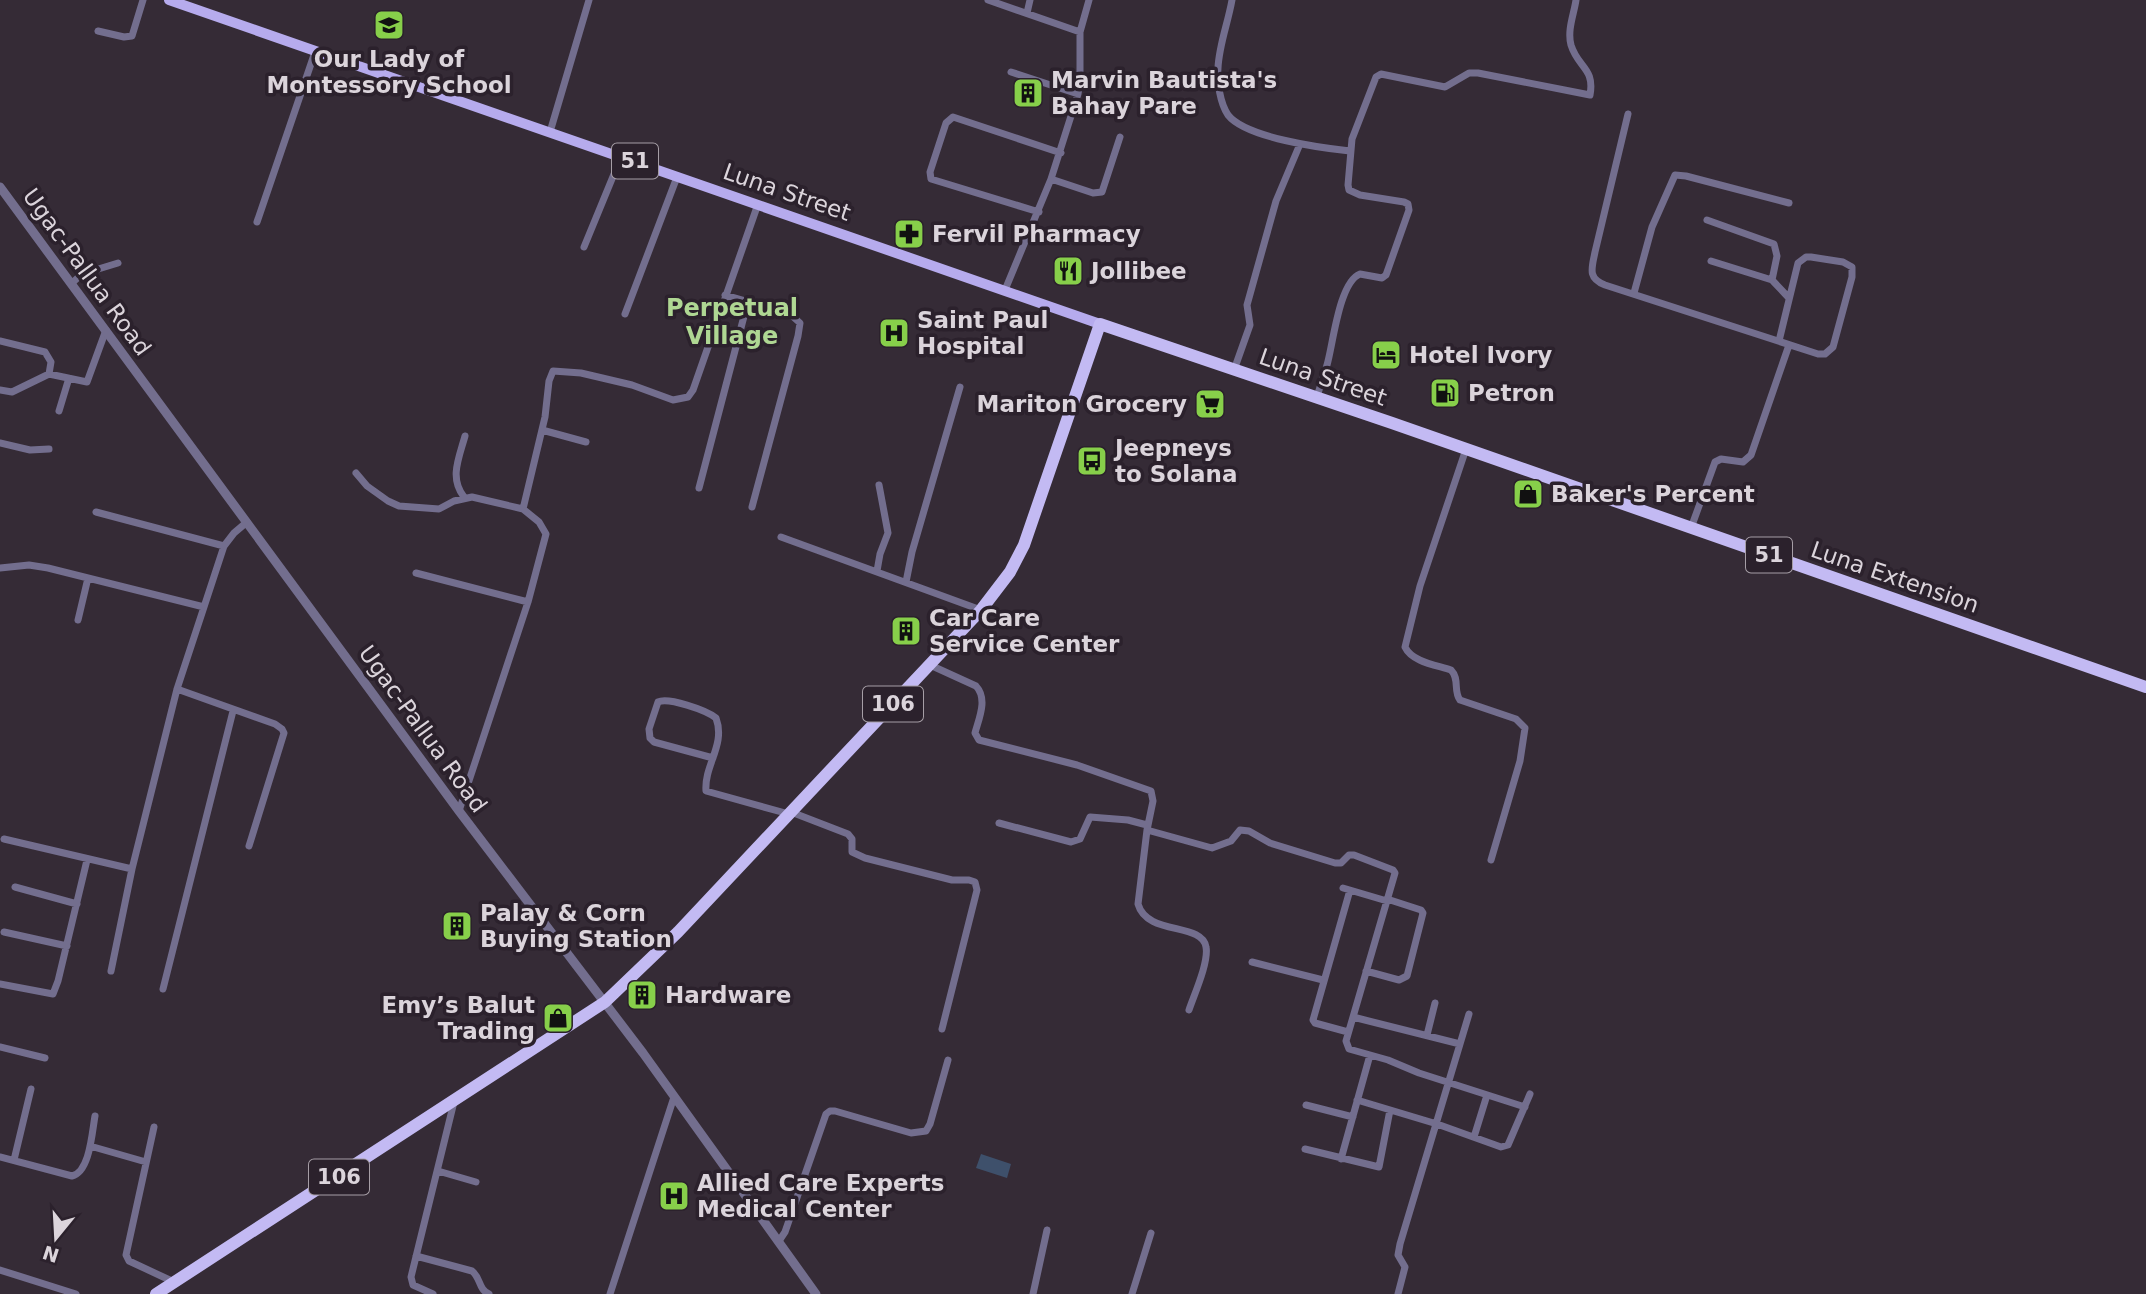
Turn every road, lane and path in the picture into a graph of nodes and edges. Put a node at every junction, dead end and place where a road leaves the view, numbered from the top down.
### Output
1 (143, 0) edge
2 (169, 0) edge
3 (589, 0) edge
4 (988, 0) edge
5 (1030, 0) edge
6 (1089, 0) edge
7 (1232, 0) edge
8 (1576, 0) edge
9 (1027, 13) junction
10 (98, 31) dead end
11 (1080, 32) junction
12 (315, 52) junction
13 (1011, 72) dead end
14 (1078, 94) junction
15 (1628, 114) dead end
16 (550, 132) junction
17 (1120, 137) dead end
18 (1300, 144) junction
19 (1350, 151) junction
20 (1061, 152) junction
21 (621, 157) junction
22 (677, 177) junction
23 (1051, 179) junction
24 (0, 187) edge
25 (1789, 202) dead end
26 (758, 204) junction
27 (1039, 212) junction
28 (1707, 220) dead end
29 (257, 222) dead end
30 (584, 247) dead end
31 (1710, 261) dead end
32 (118, 263) dead end
33 (1772, 280) junction
34 (72, 283) junction
35 (1005, 290) junction
36 (1633, 293) junction
37 (725, 295) junction
38 (1788, 299) junction
39 (748, 301) junction
40 (625, 314) dead end
41 (1100, 324) junction
42 (106, 330) junction
43 (0, 341) edge
44 (1779, 341) junction
45 (1789, 345) junction
46 (1234, 370) junction
47 (49, 374) junction
48 (69, 378) junction
49 (960, 387) dead end
50 (0, 390) edge
51 (1317, 397) junction
52 (59, 411) dead end
53 (1392, 423) joint
54 (542, 430) junction
55 (465, 436) dead end
56 (586, 442) dead end
57 (0, 443) edge
58 (49, 449) dead end
59 (1466, 449) junction
60 (356, 473) dead end
61 (879, 485) dead end
62 (699, 488) dead end
63 (464, 498) junction
64 (752, 507) dead end
65 (523, 509) junction
66 (96, 512) dead end
67 (247, 522) junction
68 (1691, 528) junction
69 (781, 537) dead end
70 (225, 546) junction
71 (0, 568) edge
72 (877, 571) junction
73 (416, 573) dead end
74 (89, 578) junction
75 (906, 582) junction
76 (528, 602) junction
77 (204, 607) junction
78 (981, 610) junction
79 (78, 620) dead end
80 (930, 665) junction
81 (2146, 687) edge
82 (177, 689) junction
83 (233, 711) junction
84 (713, 758) junction
85 (459, 811) junction
86 (790, 813) junction
87 (999, 823) dead end
88 (1147, 828) junction
89 (4, 839) dead end
90 (249, 846) dead end
91 (87, 860) junction
92 (1491, 860) dead end
93 (132, 869) junction
94 (15, 887) dead end
95 (1387, 900) junction
96 (77, 904) junction
97 (4, 932) dead end
98 (67, 946) junction
99 (1252, 962) dead end
100 (111, 971) dead end
101 (1366, 971) junction
102 (1323, 980) junction
103 (0, 984) edge
104 (163, 989) dead end
105 (605, 1002) junction
106 (1435, 1003) dead end
107 (1189, 1010) dead end
108 (1469, 1014) dead end
109 (1353, 1017) junction
110 (942, 1029) dead end
111 (1349, 1032) junction
112 (1427, 1035) junction
113 (1460, 1044) junction
114 (0, 1047) edge
115 (1370, 1055) junction
116 (45, 1058) dead end
117 (948, 1060) dead end
118 (1449, 1083) junction
119 (31, 1089) dead end
120 (1530, 1094) dead end
121 (1487, 1095) junction
122 (674, 1097) junction
123 (1357, 1100) junction
124 (454, 1102) junction
125 (1306, 1105) dead end
126 (1525, 1107) junction
127 (1390, 1110) junction
128 (95, 1115) dead end
129 (1353, 1116) junction
130 (1437, 1124) junction
131 (154, 1127) dead end
132 (1474, 1137) junction
133 (90, 1146) junction
134 (1305, 1149) dead end
135 (0, 1157) edge
136 (1341, 1159) junction
137 (14, 1160) junction
138 (146, 1161) junction
139 (438, 1171) junction
140 (476, 1182) dead end
141 (1047, 1230) dead end
142 (1151, 1233) dead end
143 (779, 1241) junction
144 (416, 1256) junction
145 (0, 1270) edge
146 (175, 1282) junction
147 (76, 1294) edge
148 (156, 1294) edge
149 (433, 1294) edge
150 (489, 1294) edge
151 (610, 1294) edge
152 (816, 1294) edge
153 (1032, 1294) edge
154 (1132, 1294) edge
155 (1398, 1294) edge

1 - 10 street
2 - 12 main road, Luna Street / 51
3 - 16 street
4 - 9 street
5 - 9 street
6 - 11 street
7 - 18 street
8 - 19 street
9 - 11 street
11 - 14 street
12 - 16 main road, Luna Street / 51
12 - 29 street
13 - 14 street
14 - 20 street
15 - 36 street
16 - 21 main road, Luna Street / 51
17 - 23 street
18 - 19 street
18 - 46 street
19 - 51 street
20 - 23 street
20 - 27 street
21 - 22 main road, Luna Street / 51
21 - 30 street
22 - 26 main road, Luna Street / 51
22 - 40 street
23 - 27 street
24 - 34 street, Ugac-Pallua Road
25 - 36 street
26 - 35 main road, Luna Street / 51
26 - 37 street
27 - 35 street
28 - 33 street
31 - 33 street
32 - 34 street
33 - 38 street
34 - 42 street, Ugac-Pallua Road
35 - 41 main road, Luna Street / 51
36 - 44 street
37 - 39 street
37 - 54 street
38 - 44 street
38 - 45 street
39 - 62 street
39 - 64 street
41 - 46 highway, Luna Street / 51
41 - 78 highway, 106
42 - 48 street
42 - 67 street, Ugac-Pallua Road
43 - 47 street
44 - 45 street
45 - 68 street
46 - 51 highway, Luna Street / 51
47 - 48 street
47 - 50 street
48 - 52 street
49 - 75 street
51 - 53 highway, Luna Street / 51
53 - 59 highway, Luna Extension / 51
54 - 56 street
54 - 65 street
55 - 63 street
57 - 58 street
59 - 68 highway, Luna Extension / 51
59 - 92 street
60 - 63 street
61 - 72 street
63 - 65 street
65 - 76 street
66 - 70 street
67 - 70 street
67 - 85 street, Ugac-Pallua Road
68 - 81 highway, Luna Extension / 51
69 - 72 street
70 - 77 street
71 - 74 street
72 - 75 street
73 - 76 street
74 - 77 street
74 - 79 street
75 - 78 street
76 - 85 street
77 - 82 street
78 - 80 highway, 106
80 - 86 highway, 106
80 - 88 street
82 - 83 street
82 - 93 street
83 - 90 street
83 - 104 street
84 - 84 street
84 - 86 street
85 - 105 street, Ugac-Pallua Road
86 - 105 highway, 106
86 - 110 street
87 - 88 street
88 - 95 street
88 - 107 street
89 - 91 street
91 - 93 street
91 - 96 street
93 - 100 street
94 - 96 street
95 - 101 street
95 - 101 street
95 - 102 street
96 - 98 street
97 - 98 street
98 - 103 street
99 - 102 street
101 - 109 street
102 - 111 street
105 - 122 street, Ugac-Pallua Road
105 - 124 highway, 106
106 - 112 street
108 - 113 street
109 - 111 street
109 - 112 street
111 - 115 street
112 - 113 street
113 - 118 street
114 - 116 street
115 - 118 street
115 - 123 street
117 - 143 street
118 - 121 street
118 - 130 street
119 - 137 street
120 - 126 street
121 - 126 street
121 - 132 street
122 - 143 street, Ugac-Pallua Road
122 - 151 street
123 - 127 street
123 - 129 street
124 - 139 street
124 - 146 highway, 106
125 - 129 street
126 - 132 street
127 - 130 street
127 - 136 street
128 - 133 street
129 - 136 street
130 - 132 street
130 - 155 street
131 - 138 street
133 - 137 street
133 - 138 street
134 - 136 street
135 - 137 street
138 - 146 street
139 - 140 street
139 - 144 street
141 - 153 street
142 - 154 street
143 - 152 street, Ugac-Pallua Road
144 - 149 street
144 - 150 street
145 - 147 street
146 - 148 highway, 106

